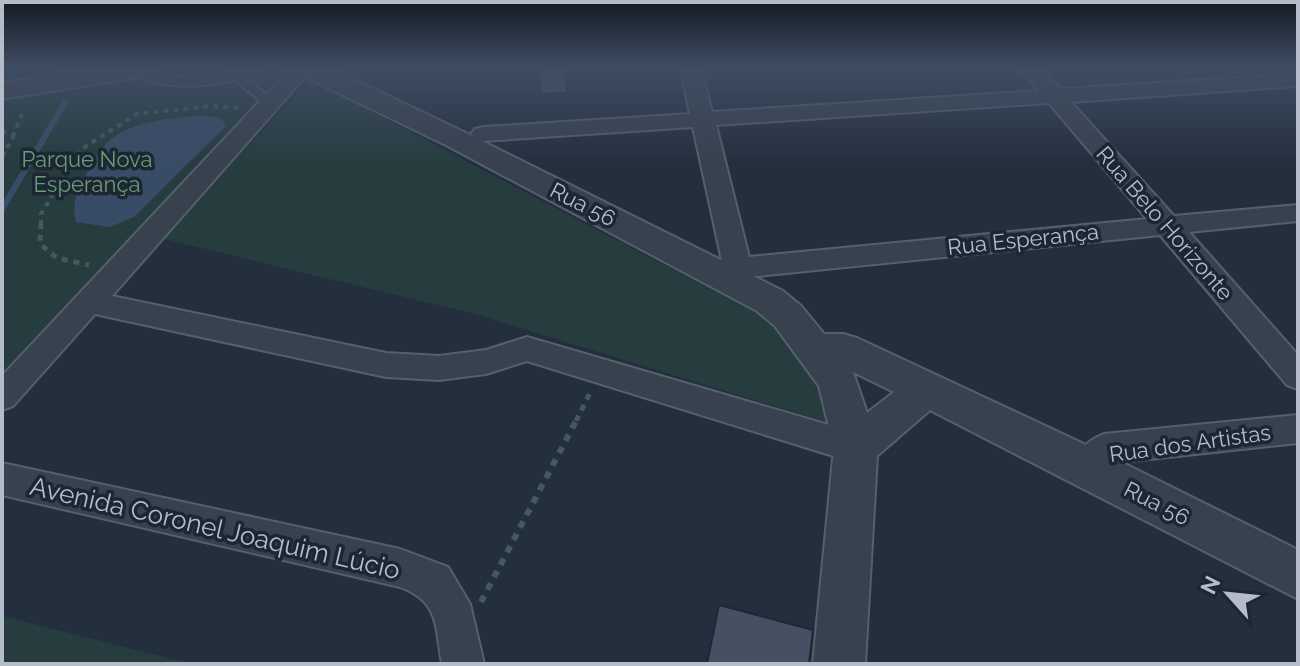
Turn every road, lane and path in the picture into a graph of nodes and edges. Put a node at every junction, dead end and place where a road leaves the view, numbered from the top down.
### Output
1 (261, 100) edge
2 (273, 100) edge
3 (375, 100) edge
4 (414, 100) edge
5 (699, 100) edge
6 (995, 100) edge
7 (1059, 100) edge
8 (267, 107) junction
9 (704, 120) junction
10 (2, 131) edge
11 (483, 134) junction
12 (2, 157) edge
13 (1298, 213) edge
14 (1166, 224) junction
15 (742, 264) junction
16 (94, 265) dead end
17 (89, 302) junction
18 (832, 360) junction
19 (602, 369) junction
20 (1298, 376) edge
21 (926, 389) junction
22 (2, 397) edge
23 (1298, 429) edge
24 (856, 448) junction
25 (1087, 467) junction
26 (2, 479) edge
27 (1298, 575) edge
28 (462, 653) edge
29 (839, 664) edge

1 - 8 lane
2 - 8 street
3 - 18 street, Rua 56
4 - 11 street, Rua 56
5 - 9 street
6 - 9 street
7 - 14 street, Rua Belo Horizonte
8 - 16 path
8 - 17 street
9 - 11 street
9 - 15 street
10 - 12 path
11 - 15 street, Rua 56
13 - 14 street, Rua Esperança
14 - 15 street, Rua Esperança
14 - 20 street, Rua Belo Horizonte
15 - 18 street, Rua 56
17 - 19 street
17 - 22 street
18 - 21 street, Rua 56
18 - 24 street
19 - 24 street
19 - 28 path
21 - 24 street
21 - 25 street, Rua 56
23 - 25 street, Rua dos Artistas
24 - 29 street
25 - 27 street, Rua 56
26 - 28 street, Avenida Coronel Joaquim Lúcio

